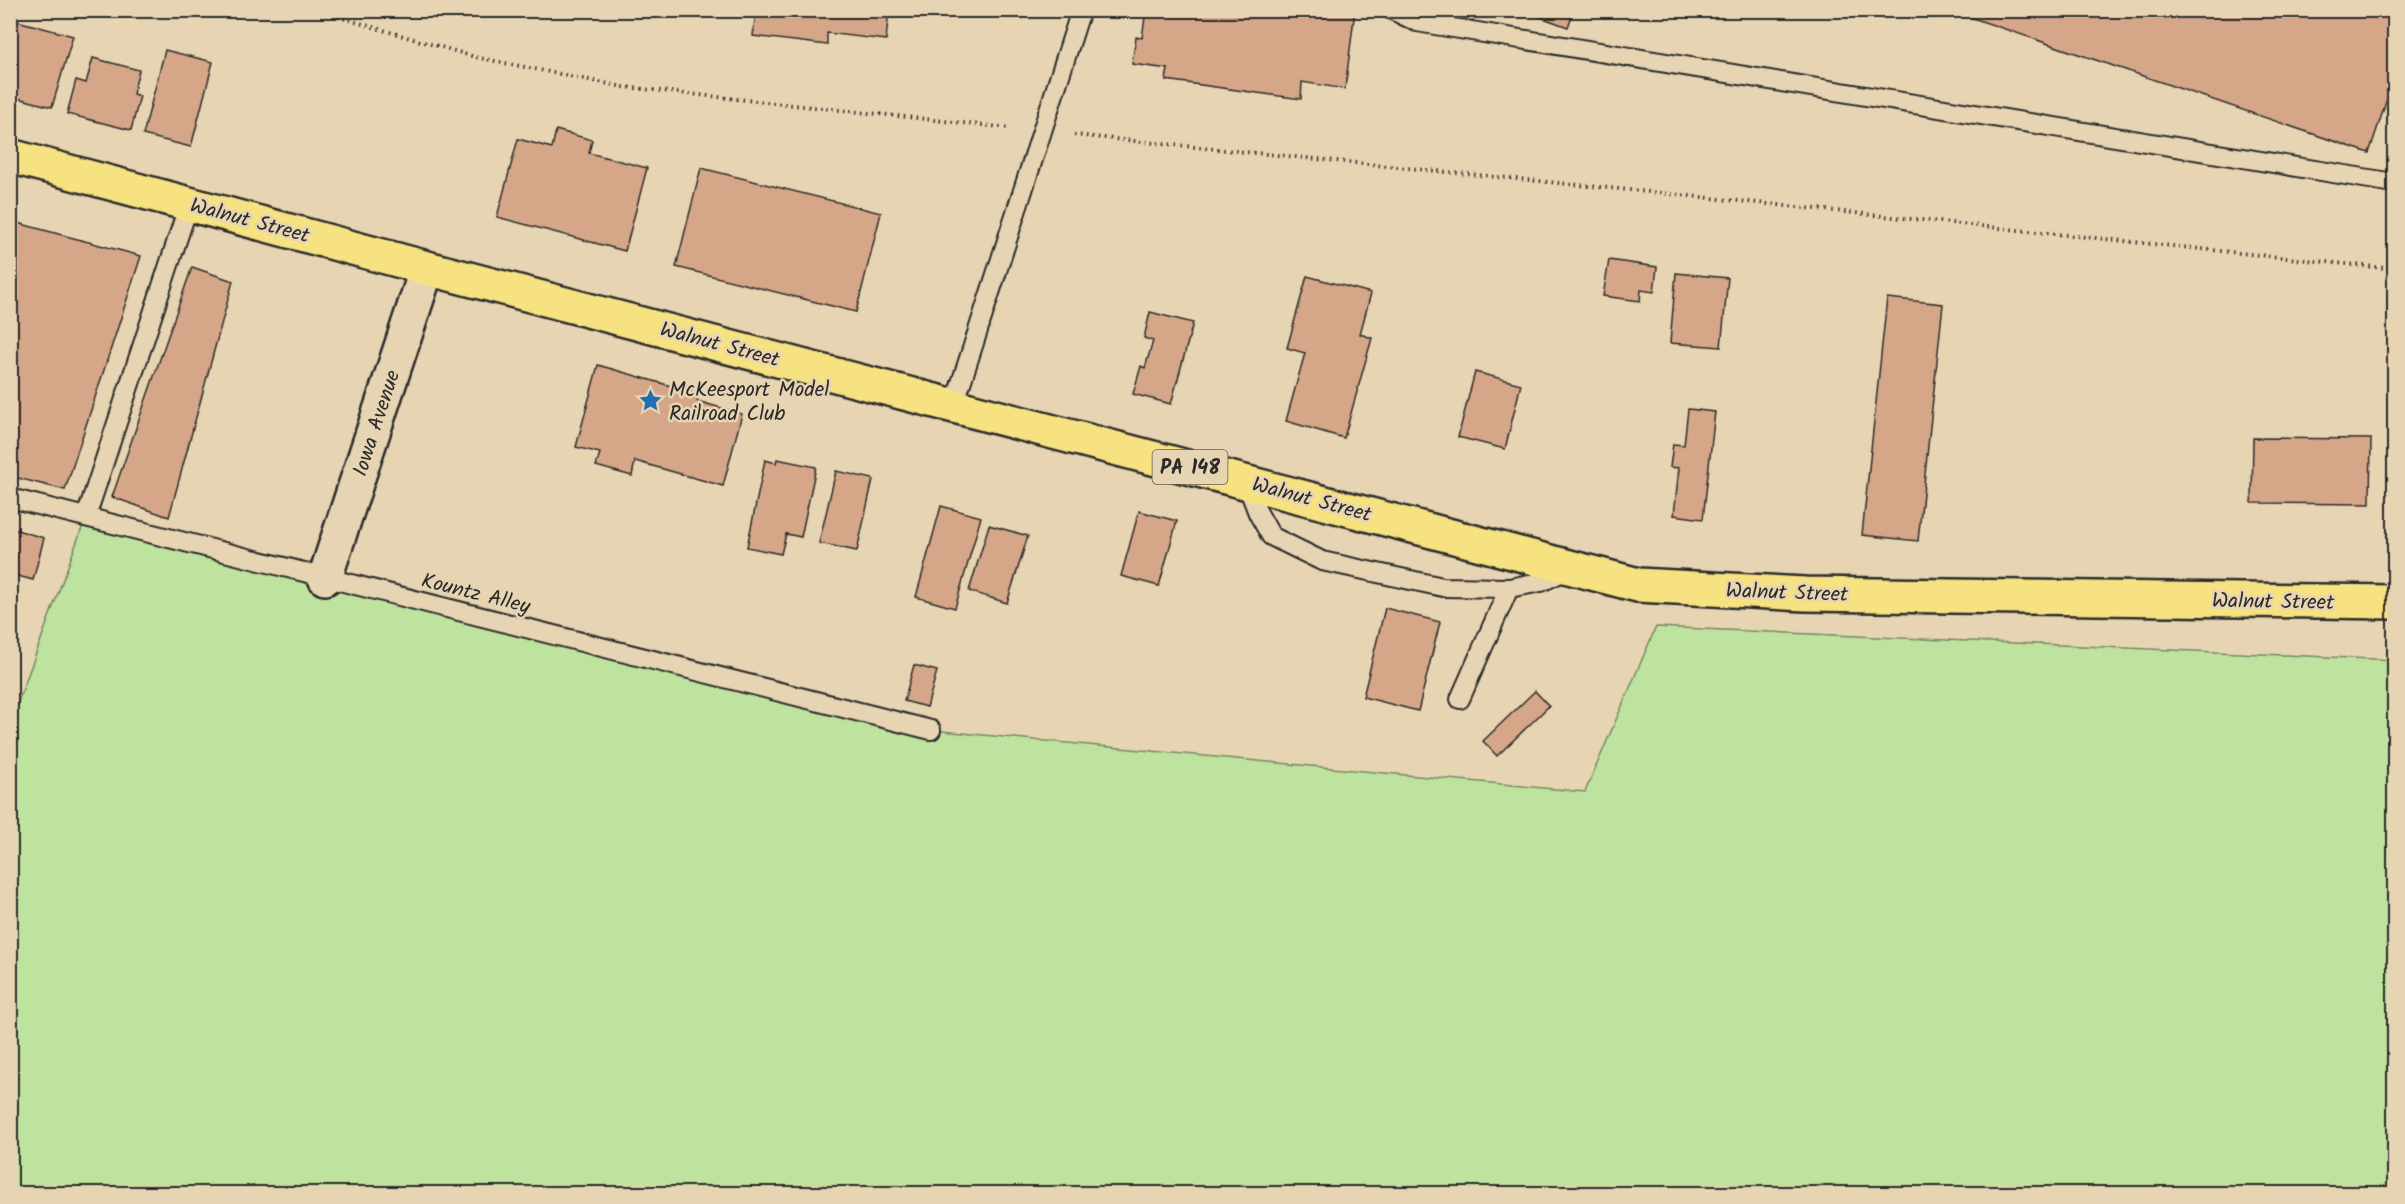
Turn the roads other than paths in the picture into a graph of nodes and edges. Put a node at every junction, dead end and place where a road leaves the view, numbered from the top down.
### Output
1 (1081, 10) edge
2 (1392, 10) edge
3 (10, 156) edge
4 (2394, 183) edge
5 (189, 204) junction
6 (427, 268) junction
7 (954, 405) junction
8 (1246, 482) junction
9 (10, 498) edge
10 (86, 517) junction
11 (1572, 567) junction
12 (325, 578) junction
13 (1509, 588) junction
14 (2394, 602) edge
15 (1460, 699) dead end
16 (931, 730) dead end

1 - 7 lane
2 - 4 lane
3 - 5 main road, Walnut Street / PA 148
5 - 6 main road, Walnut Street / PA 148
5 - 10 lane
6 - 7 main road, Walnut Street / PA 148
6 - 12 street, Iowa Avenue
7 - 8 main road, Walnut Street / PA 148
8 - 11 main road, Walnut Street / PA 148
8 - 13 lane
9 - 10 lane, Kountz Alley
10 - 12 lane, Kountz Alley
11 - 13 lane
11 - 14 main road, Walnut Street / PA 148
12 - 16 lane, Kountz Alley
13 - 15 lane

